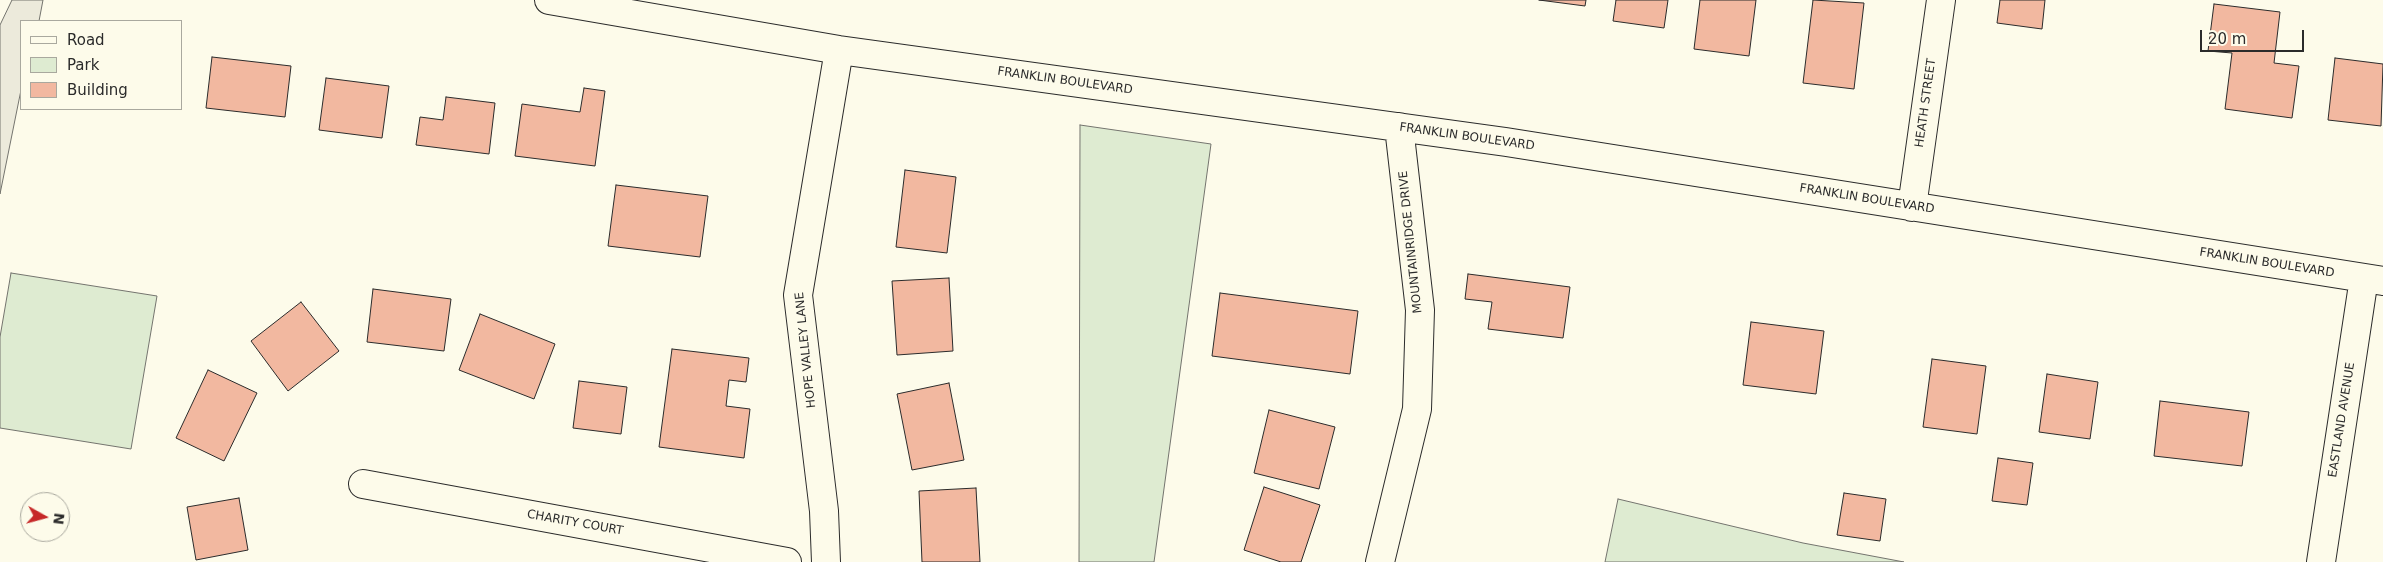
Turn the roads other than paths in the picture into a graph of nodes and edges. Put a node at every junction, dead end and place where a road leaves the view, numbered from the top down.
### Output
1 (549, 0) edge
2 (1941, 0) edge
3 (839, 50) junction
4 (1399, 128) junction
5 (1912, 207) junction
6 (2374, 280) edge
7 (363, 484) dead end
8 (787, 562) edge
9 (826, 562) edge
10 (1380, 562) edge
11 (2321, 562) edge

1 - 3 street, FRANKLIN BOULEVARD
2 - 5 street, HEATH STREET
3 - 4 street, FRANKLIN BOULEVARD
3 - 9 street, HOPE VALLEY LANE
4 - 5 street, FRANKLIN BOULEVARD
4 - 10 street, MOUNTAINRIDGE DRIVE
5 - 6 street, FRANKLIN BOULEVARD
6 - 11 street, EASTLAND AVENUE
7 - 8 street, CHARITY COURT

